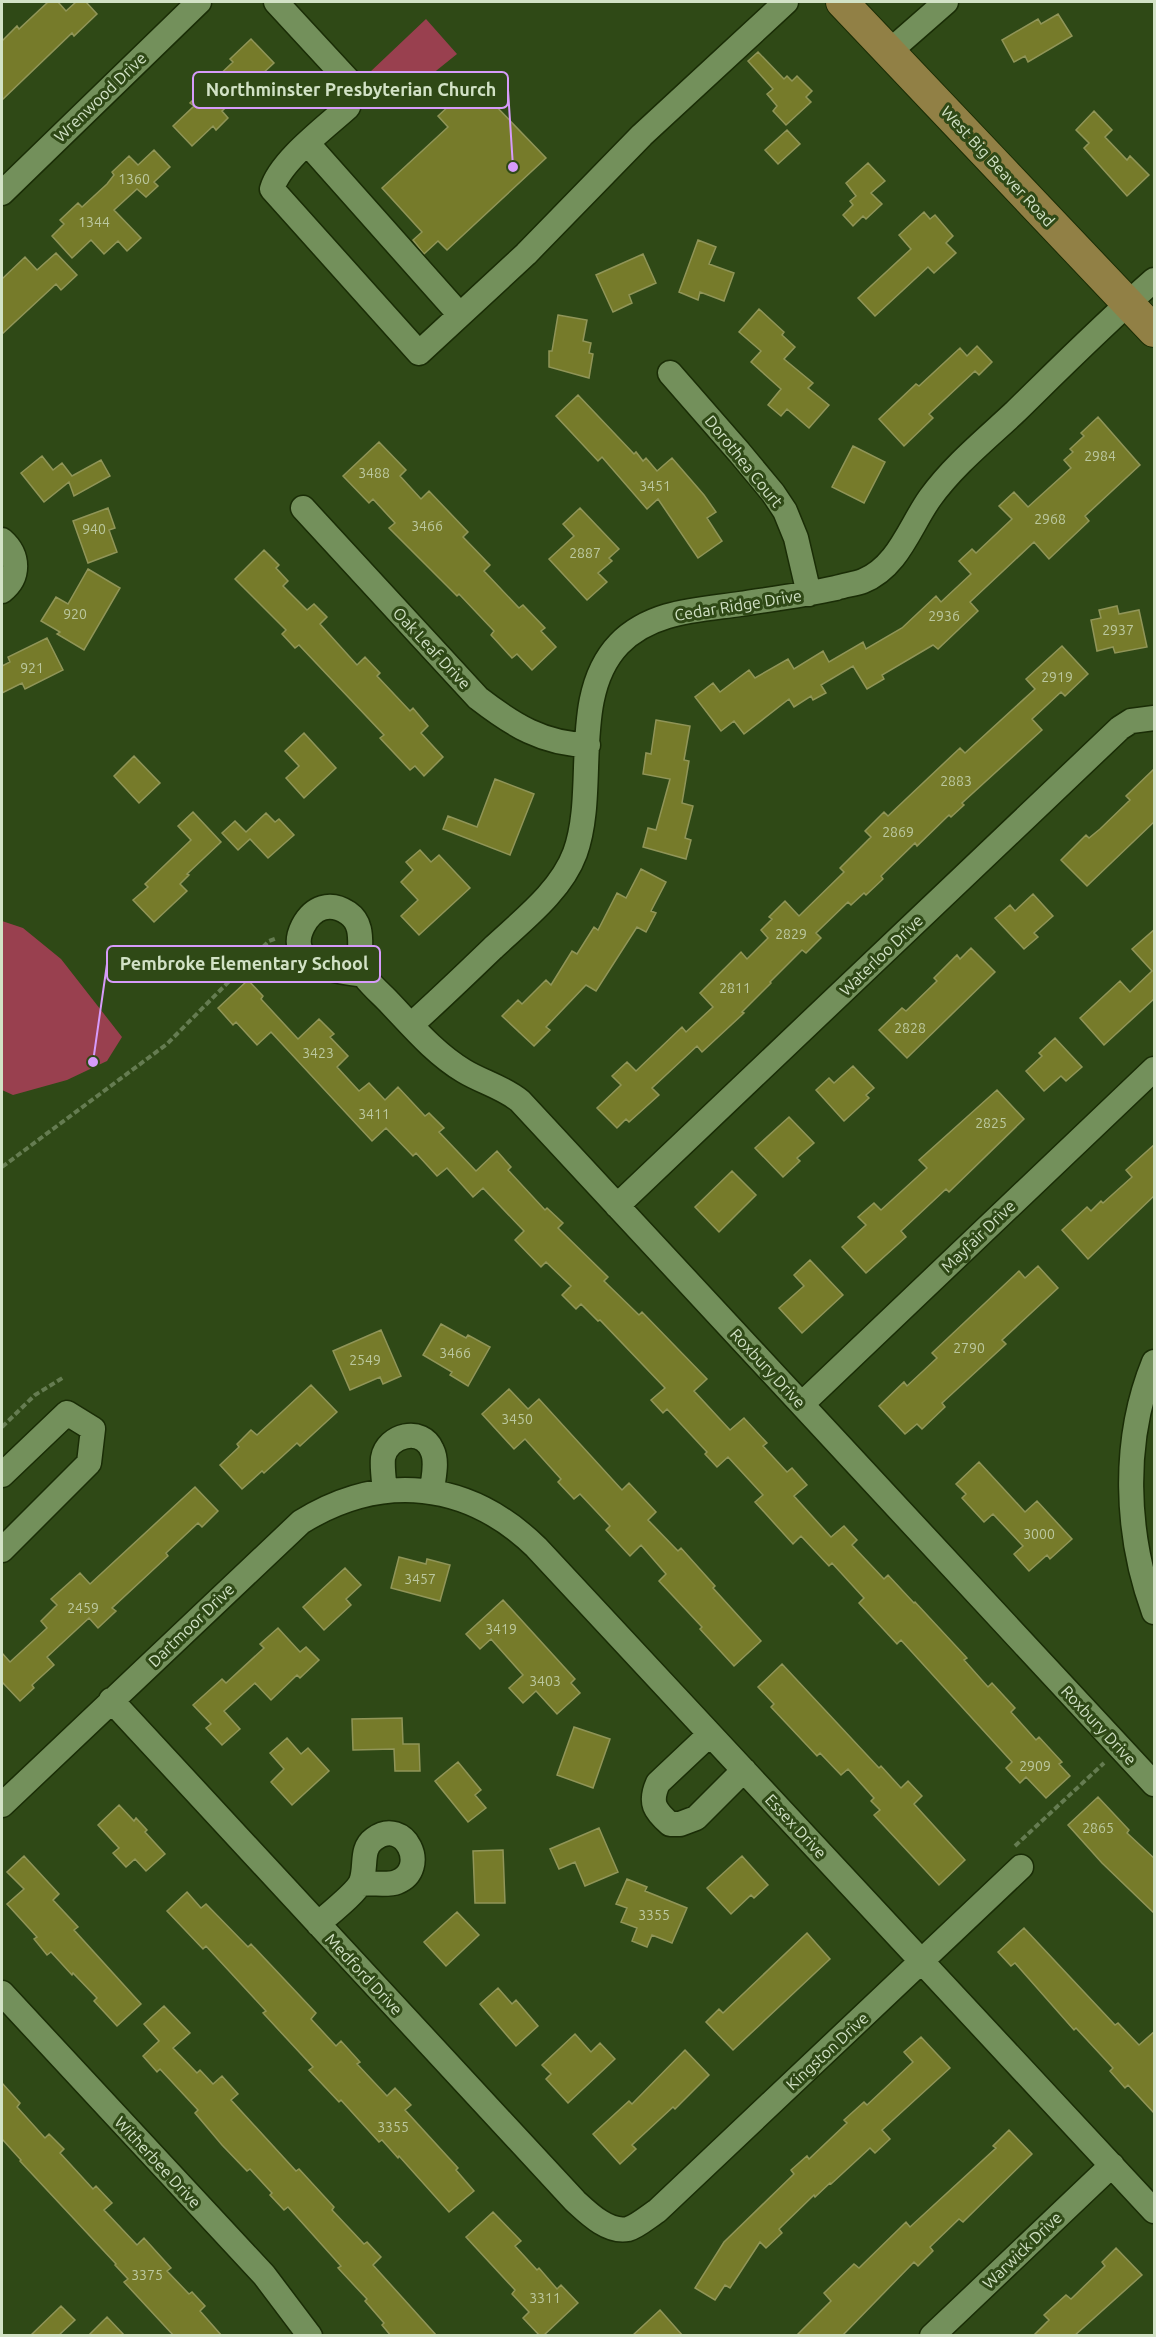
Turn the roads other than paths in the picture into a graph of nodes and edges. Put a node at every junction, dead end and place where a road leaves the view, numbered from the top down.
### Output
1 (199, 2) edge
2 (276, 2) edge
3 (786, 2) edge
4 (842, 2) edge
5 (946, 2) edge
6 (890, 51) junction
7 (308, 144) junction
8 (2, 193) edge
9 (1155, 280) edge
10 (1127, 304) junction
11 (460, 315) junction
12 (1155, 332) edge
13 (670, 373) dead end
14 (303, 508) dead end
15 (2, 540) edge
16 (2, 591) edge
17 (809, 594) junction
18 (1154, 718) edge
19 (588, 745) junction
20 (364, 975) dead end
21 (411, 1025) junction
22 (1155, 1069) edge
23 (617, 1206) junction
24 (1155, 1362) edge
25 (802, 1404) junction
26 (2, 1475) edge
27 (396, 1490) junction
28 (432, 1491) junction
29 (2, 1550) edge
30 (1155, 1612) edge
31 (111, 1700) junction
32 (710, 1734) junction
33 (744, 1770) junction
34 (1155, 1784) edge
35 (2, 1805) edge
36 (1013, 1858) road end
37 (360, 1884) dead end
38 (318, 1924) junction
39 (922, 1961) junction
40 (2, 1993) edge
41 (1112, 2165) junction
42 (1155, 2211) edge
43 (629, 2229) joint
44 (310, 2336) edge
45 (932, 2336) edge

1 - 8 street, Wrenwood Drive
2 - 7 street
3 - 11 street
4 - 6 main road, West Big Beaver Road
5 - 6 street
6 - 10 main road, West Big Beaver Road
7 - 11 street
7 - 11 street
9 - 10 street, Cedar Ridge Drive
10 - 12 main road, West Big Beaver Road
10 - 17 street, Cedar Ridge Drive
13 - 17 street, Dorothea Court
14 - 19 street, Oak Leaf Drive
15 - 16 street
17 - 19 street, Cedar Ridge Drive
18 - 23 street, Waterloo Drive
19 - 21 street, Cedar Ridge Drive
20 - 21 street, Roxbury Drive
21 - 23 street, Roxbury Drive
22 - 25 street, Mayfair Drive
23 - 25 street, Roxbury Drive
24 - 30 street
25 - 34 street, Roxbury Drive
26 - 29 street
27 - 28 street, Essex Drive
27 - 28 street
27 - 31 street, Dartmoor Drive
28 - 32 street, Essex Drive
31 - 35 street, Dartmoor Drive
31 - 38 street, Medford Drive
32 - 33 street, Essex Drive
32 - 33 street
33 - 39 street, Essex Drive
36 - 39 street, Kingston Drive
37 - 38 street
38 - 43 street, Medford Drive
39 - 41 street, Essex Drive
39 - 43 street, Kingston Drive
40 - 44 street, Witherbee Drive
41 - 42 street, Essex Drive
41 - 45 street, Warwick Drive

